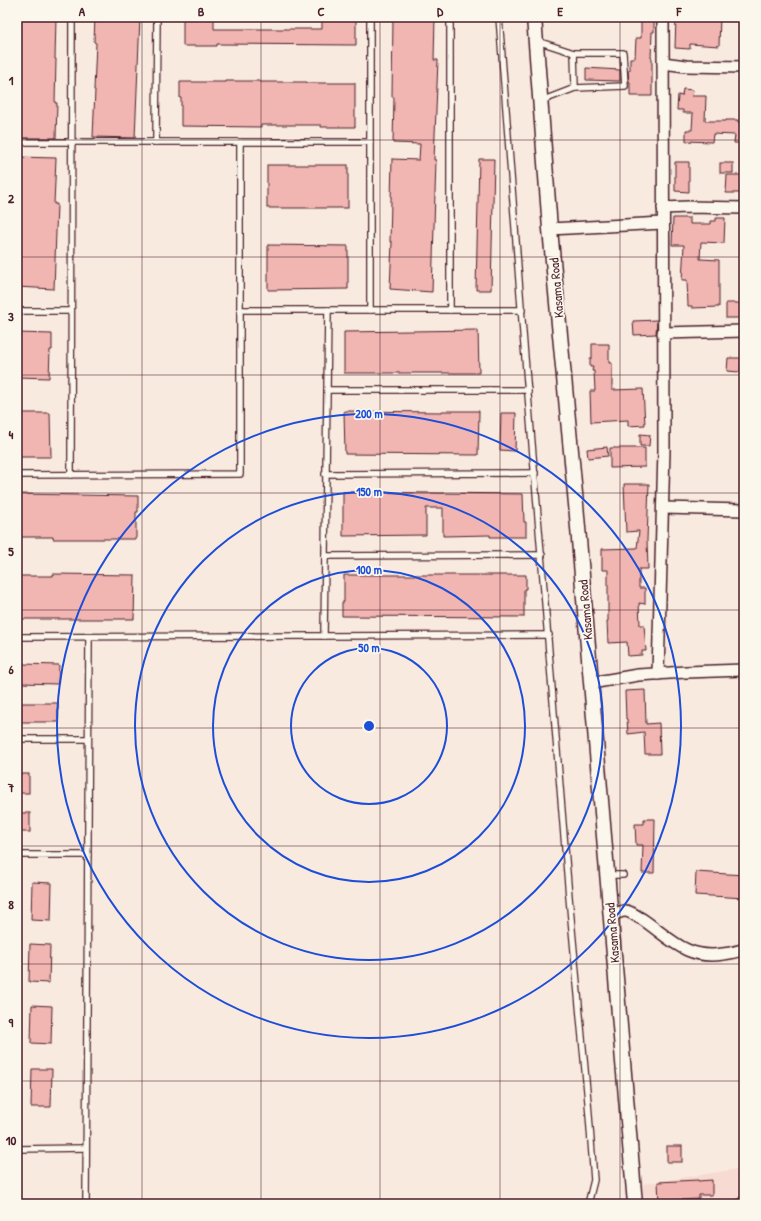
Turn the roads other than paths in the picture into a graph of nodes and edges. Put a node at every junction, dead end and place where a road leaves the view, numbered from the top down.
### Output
1 (72, 17) edge
2 (157, 17) edge
3 (370, 17) edge
4 (450, 17) edge
5 (499, 17) edge
6 (534, 17) edge
7 (663, 17) edge
8 (536, 41) junction
9 (574, 53) junction
10 (663, 63) junction
11 (744, 67) edge
12 (575, 88) junction
13 (541, 101) junction
14 (17, 142) edge
15 (72, 142) junction
16 (156, 142) junction
17 (240, 142) junction
18 (370, 142) junction
19 (663, 208) junction
20 (744, 208) edge
21 (663, 223) junction
22 (550, 229) junction
23 (240, 310) junction
24 (328, 310) junction
25 (370, 310) junction
26 (450, 310) junction
27 (522, 310) junction
28 (17, 311) edge
29 (71, 311) junction
30 (744, 331) edge
31 (664, 333) junction
32 (327, 390) junction
33 (528, 390) junction
34 (535, 473) junction
35 (71, 474) junction
36 (326, 474) junction
37 (17, 475) edge
38 (663, 508) junction
39 (744, 510) edge
40 (542, 555) junction
41 (325, 556) junction
42 (549, 635) junction
43 (324, 636) junction
44 (17, 637) edge
45 (88, 637) junction
46 (744, 670) edge
47 (658, 674) junction
48 (591, 683) junction
49 (88, 739) junction
50 (17, 740) edge
51 (17, 855) edge
52 (88, 855) junction
53 (607, 875) junction
54 (623, 875) dead end
55 (611, 916) junction
56 (744, 949) edge
57 (86, 1148) junction
58 (17, 1149) edge
59 (744, 1198) edge
60 (86, 1204) edge
61 (588, 1204) edge
62 (636, 1204) edge
63 (738, 1204) edge

1 - 15 lane
2 - 16 lane
3 - 18 lane
4 - 26 lane
5 - 27 lane
6 - 8 street, Kasama Road
7 - 10 street
8 - 9 lane
8 - 13 street, Kasama Road
9 - 12 lane
9 - 12 lane
10 - 11 street
10 - 19 street
12 - 13 lane
13 - 22 street, Kasama Road
14 - 15 lane
15 - 16 lane
15 - 29 lane
16 - 17 lane
17 - 18 lane
17 - 23 lane
18 - 25 lane
19 - 20 street
19 - 21 street
21 - 22 street
21 - 31 street
22 - 48 street, Kasama Road
23 - 24 lane
23 - 35 lane
24 - 25 lane
24 - 32 lane
25 - 26 lane
26 - 27 lane
27 - 33 lane
28 - 29 lane
29 - 35 lane
30 - 31 street
31 - 38 street
32 - 33 lane
32 - 36 lane
33 - 34 lane
34 - 36 lane
34 - 40 lane
35 - 37 lane
36 - 41 lane
38 - 39 street
38 - 47 street
40 - 41 lane
40 - 42 lane
41 - 43 lane
42 - 43 lane
42 - 61 lane
43 - 45 lane
44 - 45 lane
45 - 49 lane
46 - 47 street
47 - 48 street
48 - 53 street, Kasama Road
49 - 50 lane
49 - 52 lane
51 - 52 lane
52 - 57 lane
53 - 54 lane
53 - 55 street, Kasama Road
55 - 56 street
55 - 62 street, Kasama Road
57 - 58 lane
57 - 60 lane
59 - 63 lane

